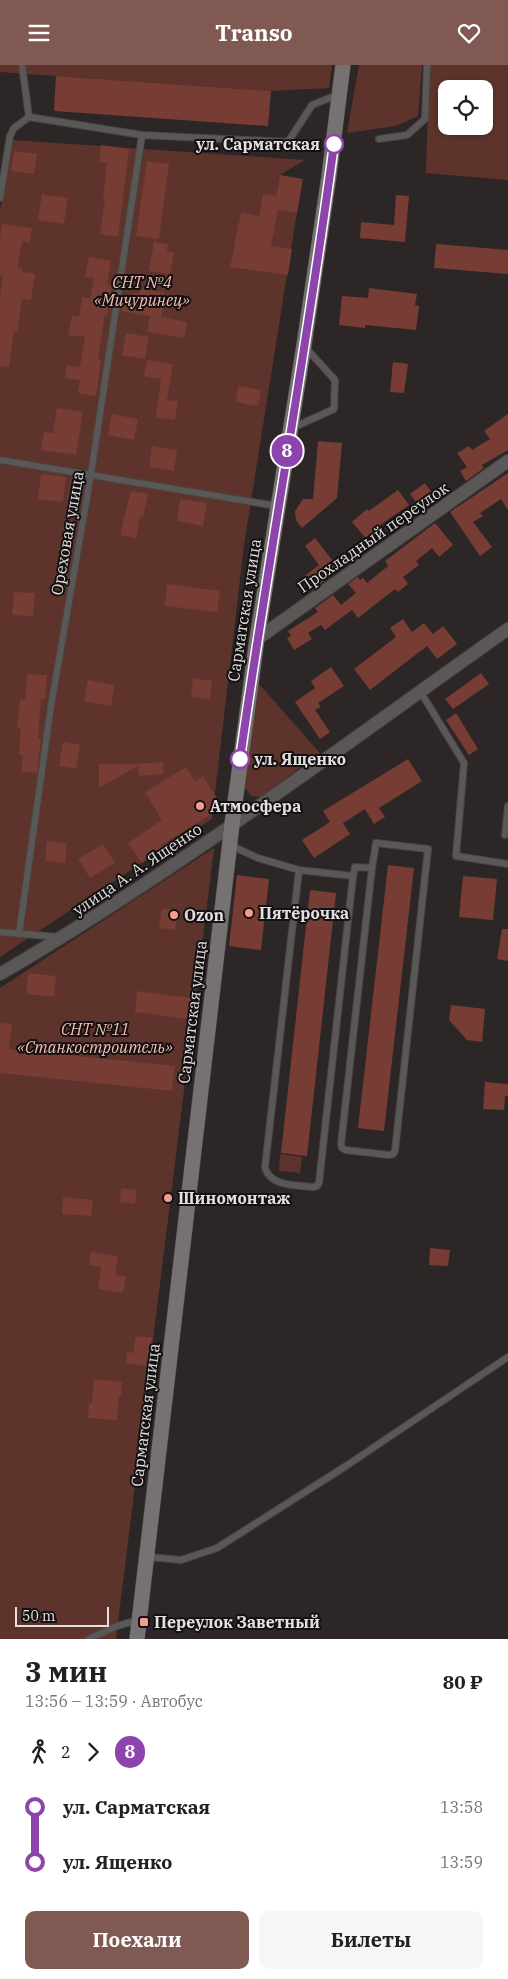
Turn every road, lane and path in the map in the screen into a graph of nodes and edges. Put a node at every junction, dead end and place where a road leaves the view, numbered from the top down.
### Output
1 (22, 65) edge
2 (344, 65) edge
3 (427, 65) edge
4 (332, 97) dead end
5 (29, 117) junction
6 (142, 135) junction
7 (379, 139) dead end
8 (0, 198) edge
9 (304, 345) junction
10 (291, 429) junction
11 (0, 460) edge
12 (508, 461) edge
13 (91, 474) junction
14 (278, 506) junction
15 (508, 629) edge
16 (256, 639) junction
17 (420, 691) junction
18 (508, 806) edge
19 (232, 825) junction
20 (505, 835) dead end
21 (229, 845) junction
22 (508, 864) edge
23 (372, 868) junction
24 (299, 870) junction
25 (353, 876) junction
26 (0, 932) edge
27 (19, 935) junction
28 (64, 937) junction
29 (0, 974) edge
30 (508, 1357) edge
31 (146, 1557) junction
32 (139, 1619) junction
33 (89, 1639) edge
34 (137, 1639) edge

1 - 5 lane
2 - 9 main road, Сарматская улица
3 - 7 lane
4 - 6 lane
5 - 6 lane
5 - 8 lane
6 - 13 lane, Ореховая улица
9 - 10 main road, Сарматская улица
9 - 10 lane
10 - 14 main road, Сарматская улица
11 - 13 lane
12 - 16 street, Прохладный переулок
13 - 14 lane
13 - 27 lane, Ореховая улица
14 - 16 main road, Сарматская улица
15 - 17 street, улица А. А. Ященко
16 - 19 main road, Сарматская улица
17 - 19 street, улица А. А. Ященко
17 - 22 lane
18 - 20 lane
19 - 21 main road, Сарматская улица
19 - 28 street, улица А. А. Ященко
21 - 24 lane
21 - 31 main road, Сарматская улица
23 - 23 lane
23 - 25 lane
24 - 25 lane
24 - 25 lane
26 - 27 lane
27 - 28 lane
28 - 29 street, улица А. А. Ященко
30 - 31 lane
31 - 32 main road, Сарматская улица
32 - 33 lane
32 - 34 main road, Сарматская улица

